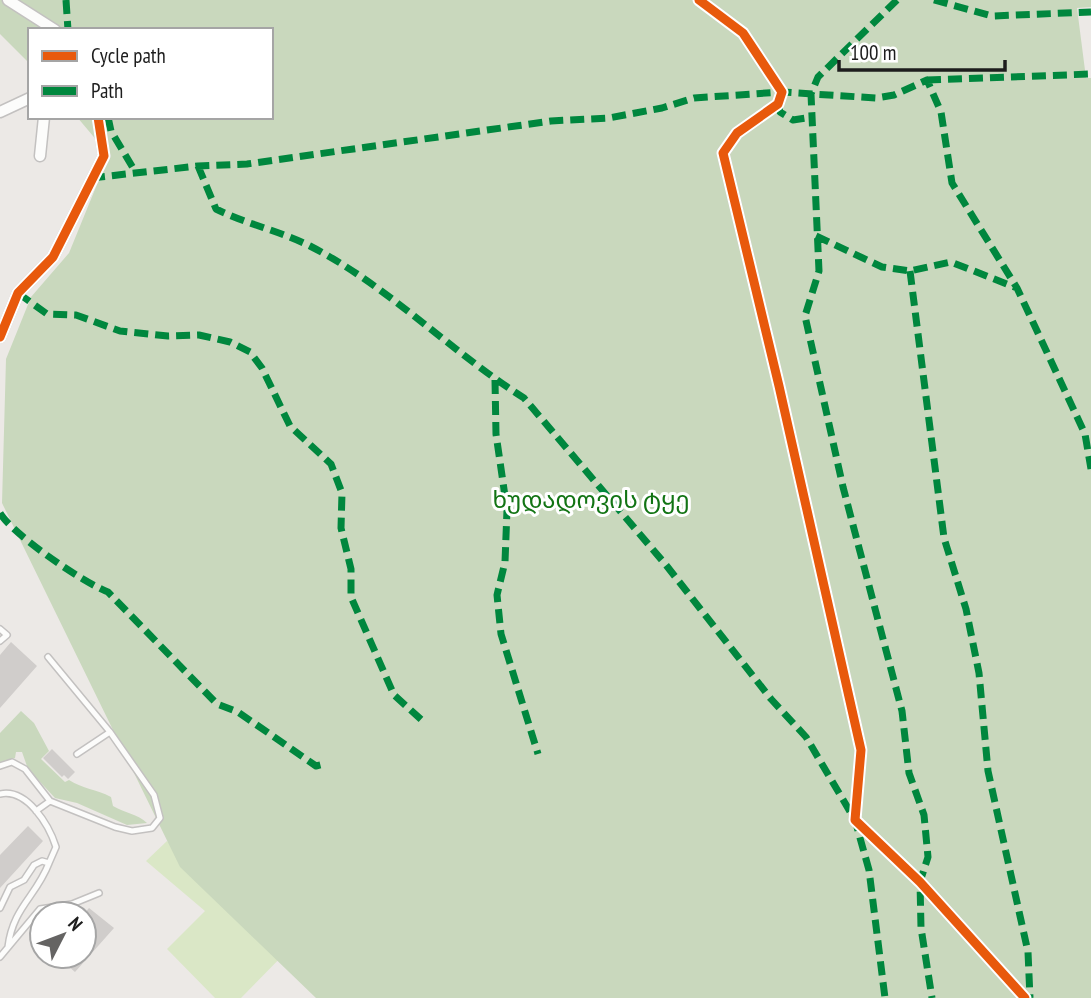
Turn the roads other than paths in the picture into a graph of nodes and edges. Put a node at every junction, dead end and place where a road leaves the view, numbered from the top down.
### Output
1 (8, 0) edge
2 (699, 0) edge
3 (52, 28) edge
4 (28, 99) edge
5 (1, 111) edge
6 (44, 119) edge
7 (99, 119) edge
8 (40, 156) dead end
9 (0, 337) edge
10 (0, 629) edge
11 (0, 641) edge
12 (48, 657) dead end
13 (110, 732) junction
14 (77, 754) dead end
15 (0, 766) edge
16 (0, 794) edge
17 (50, 801) junction
18 (36, 811) junction
19 (49, 863) junction
20 (99, 893) dead end
21 (0, 908) edge
22 (8, 947) junction
23 (0, 957) edge
24 (1025, 998) edge

1 - 3 street
2 - 24 street
4 - 5 street
6 - 8 street
7 - 9 street
10 - 11 lane
12 - 13 lane
13 - 14 lane
13 - 17 lane
15 - 17 lane
16 - 18 lane
17 - 18 lane
18 - 19 lane
19 - 21 lane
19 - 22 lane
20 - 22 lane
22 - 23 lane

